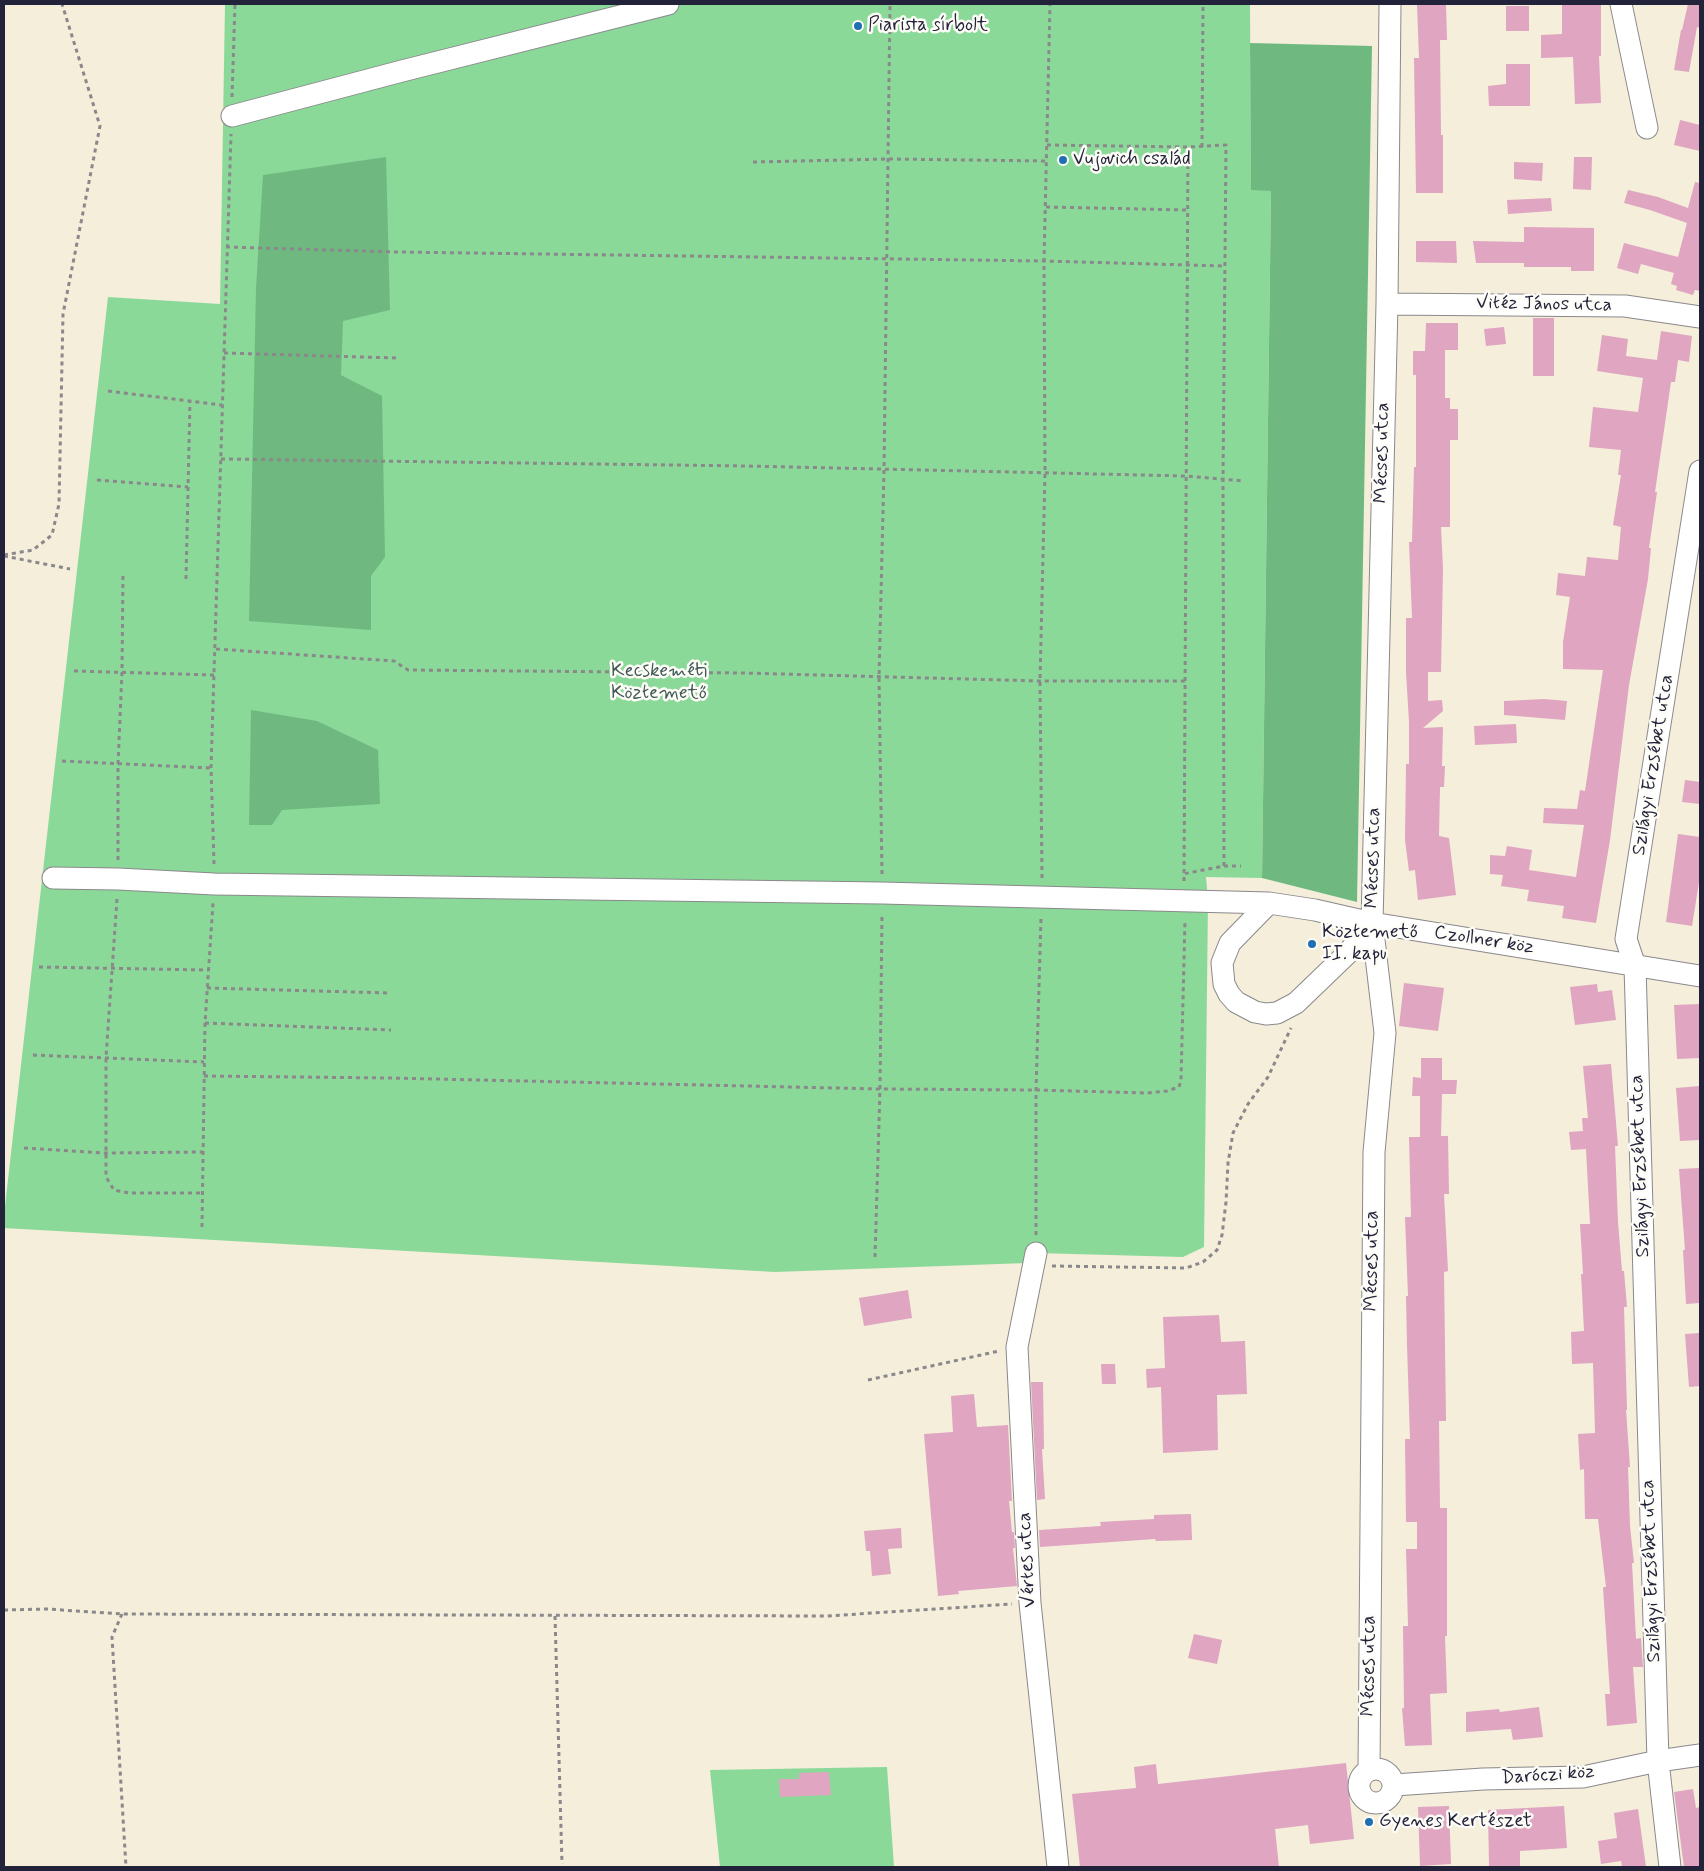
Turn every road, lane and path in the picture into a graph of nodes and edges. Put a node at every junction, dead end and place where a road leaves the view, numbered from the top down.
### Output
1 (62, 4) edge
2 (235, 4) edge
3 (668, 4) edge
4 (890, 4) edge
5 (1050, 4) edge
6 (1203, 4) edge
7 (1390, 4) edge
8 (1621, 4) edge
9 (232, 116) junction
10 (1647, 128) dead end
11 (1047, 145) junction
12 (1188, 147) junction
13 (1202, 147) junction
14 (889, 159) junction
15 (1047, 161) junction
16 (753, 162) dead end
17 (1046, 208) junction
18 (1187, 210) junction
19 (226, 247) junction
20 (886, 260) junction
21 (1044, 261) junction
22 (1187, 265) junction
23 (1224, 266) junction
24 (1387, 304) junction
25 (1700, 317) edge
26 (224, 353) junction
27 (397, 358) dead end
28 (108, 391) dead end
29 (190, 400) junction
30 (222, 404) junction
31 (221, 459) junction
32 (884, 469) junction
33 (1700, 471) edge
34 (1045, 473) junction
35 (1186, 476) junction
36 (97, 480) dead end
37 (1223, 480) junction
38 (1244, 481) dead end
39 (188, 487) junction
40 (4, 555) edge
41 (70, 569) dead end
42 (123, 573) dead end
43 (186, 579) dead end
44 (216, 649) junction
45 (74, 671) dead end
46 (122, 672) junction
47 (214, 675) junction
48 (879, 678) junction
49 (1040, 681) junction
50 (1185, 681) junction
51 (62, 761) dead end
52 (118, 764) junction
53 (211, 768) junction
54 (1224, 866) junction
55 (1242, 866) dead end
56 (1183, 874) junction
57 (53, 878) dead end
58 (118, 879) junction
59 (214, 884) junction
60 (882, 893) junction
61 (1042, 898) junction
62 (1186, 901) junction
63 (1269, 903) junction
64 (1372, 923) junction
65 (1635, 966) junction
66 (39, 967) dead end
67 (112, 968) junction
68 (208, 970) junction
69 (1700, 976) edge
70 (207, 988) junction
71 (390, 993) dead end
72 (1296, 1003) junction
73 (205, 1023) junction
74 (390, 1030) dead end
75 (33, 1055) dead end
76 (106, 1058) junction
77 (204, 1062) junction
78 (204, 1076) junction
79 (880, 1089) junction
80 (1036, 1090) junction
81 (24, 1148) dead end
82 (105, 1152) junction
83 (203, 1152) junction
84 (202, 1194) junction
85 (202, 1227) dead end
86 (1036, 1253) junction
87 (875, 1257) dead end
88 (1017, 1347) junction
89 (868, 1380) dead end
90 (1030, 1603) junction
91 (4, 1610) edge
92 (122, 1614) junction
93 (555, 1616) junction
94 (1700, 1755) edge
95 (1658, 1761) junction
96 (1369, 1770) junction
97 (1394, 1785) junction
98 (562, 1864) dead end
99 (126, 1867) edge
100 (1058, 1867) edge
101 (1670, 1867) edge

1 - 40 path
2 - 9 path
3 - 9 street
4 - 14 path
5 - 11 path
6 - 13 path
7 - 24 street, Mécses utca
8 - 10 street
9 - 19 path
11 - 12 path
11 - 15 path
12 - 13 path
12 - 18 path
13 - 23 path
14 - 15 path
14 - 16 path
14 - 20 path
15 - 17 path
17 - 18 path
17 - 21 path
18 - 22 path
19 - 20 path
19 - 26 path
20 - 21 path
20 - 32 path
21 - 22 path
21 - 34 path
22 - 23 path
22 - 35 path
23 - 37 path
24 - 25 street, Vitéz János utca
24 - 64 street, Mécses utca
26 - 27 path
26 - 30 path
28 - 29 path
29 - 30 path
29 - 39 path
30 - 31 path
31 - 32 path
31 - 44 path
32 - 34 path
32 - 48 path
33 - 65 street, Szilágyi Erzsébet utca
34 - 35 path
34 - 49 path
35 - 37 path
35 - 50 path
36 - 39 path
37 - 38 path
37 - 54 path
39 - 43 path
40 - 41 path
42 - 46 path
44 - 47 path
44 - 48 path
45 - 46 path
46 - 47 path
46 - 52 path
47 - 53 path
48 - 49 path
48 - 60 path
49 - 50 path
49 - 61 path
50 - 56 path
51 - 52 path
52 - 53 path
52 - 58 path
53 - 59 path
54 - 55 path
54 - 56 path
56 - 62 path
57 - 58 street, Czollner köz
58 - 59 street, Czollner köz
58 - 67 path
59 - 60 street, Czollner köz
59 - 68 path
60 - 61 street, Czollner köz
60 - 79 path
61 - 62 street, Czollner köz
61 - 80 path
62 - 63 street, Czollner köz
62 - 80 path
63 - 64 street, Czollner köz
63 - 72 street
64 - 65 street, Czollner köz
64 - 72 street
64 - 96 street, Mécses utca
65 - 69 street, Czollner köz
65 - 95 street, Szilágyi Erzsébet utca
66 - 67 path
67 - 68 path
67 - 76 path
68 - 70 path
70 - 71 path
70 - 73 path
72 - 86 path
73 - 74 path
73 - 77 path
75 - 76 path
76 - 77 path
76 - 82 path
77 - 78 path
78 - 79 path
78 - 83 path
79 - 80 path
79 - 87 path
80 - 86 path
81 - 82 path
82 - 83 path
82 - 84 path
83 - 84 path
84 - 85 path
86 - 88 street, Vértes utca
88 - 89 path
88 - 90 street, Vértes utca
90 - 93 path
90 - 100 street, Vértes utca
91 - 92 path
92 - 93 path
92 - 99 path
93 - 98 path
94 - 95 street, Daróczi köz
95 - 97 street, Daróczi köz
95 - 101 street, Szilágyi Erzsébet utca
96 - 97 street
96 - 97 street, Mécses utca

